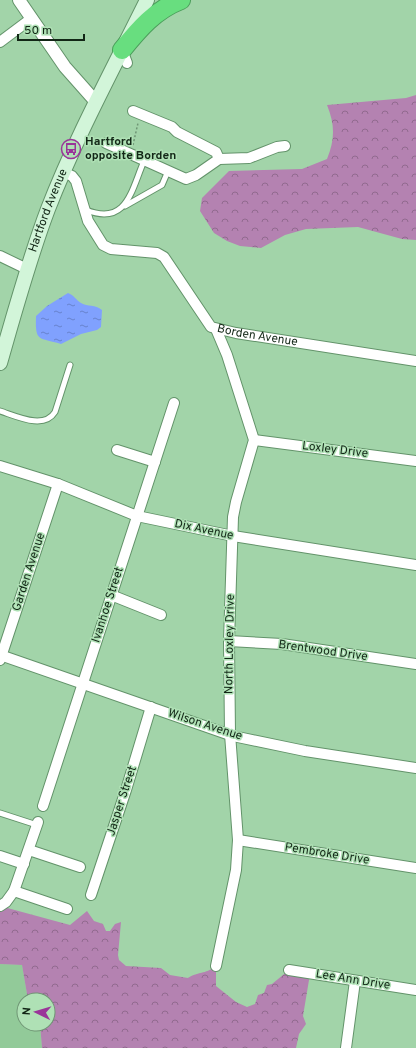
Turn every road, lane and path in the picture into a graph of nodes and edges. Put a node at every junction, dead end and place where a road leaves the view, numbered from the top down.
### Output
1 (19, 0) edge
2 (147, 0) edge
3 (181, 0) edge
4 (32, 18) junction
5 (0, 42) edge
6 (124, 56) junction
7 (96, 102) junction
8 (137, 113) joint
9 (106, 143) dead end
10 (285, 146) dead end
11 (129, 154) junction
12 (219, 159) junction
13 (144, 161) junction
14 (168, 171) junction
15 (63, 172) junction
16 (125, 206) junction
17 (85, 210) junction
18 (0, 256) edge
19 (27, 269) junction
20 (216, 329) junction
21 (416, 361) edge
22 (0, 363) edge
23 (70, 365) dead end
24 (174, 403) dead end
25 (0, 411) edge
26 (254, 440) junction
27 (117, 450) dead end
28 (155, 462) junction
29 (416, 462) edge
30 (0, 466) edge
31 (58, 484) junction
32 (137, 516) junction
33 (233, 536) junction
34 (416, 564) edge
35 (111, 595) junction
36 (161, 615) dead end
37 (229, 641) junction
38 (0, 657) edge
39 (416, 664) edge
40 (82, 684) junction
41 (151, 707) junction
42 (230, 734) junction
43 (416, 768) edge
44 (43, 806) dead end
45 (0, 813) edge
46 (37, 823) joint
47 (238, 840) junction
48 (29, 850) junction
49 (0, 856) edge
50 (24, 864) junction
51 (80, 867) dead end
52 (416, 868) edge
53 (14, 890) junction
54 (91, 895) dead end
55 (0, 906) edge
56 (67, 909) dead end
57 (216, 966) dead end
58 (289, 970) dead end
59 (355, 981) junction
60 (416, 990) edge
61 (346, 1048) edge

1 - 4 street
2 - 6 main road, Hartford Avenue
3 - 6 highway
4 - 5 street
4 - 7 street
6 - 7 main road, Hartford Avenue
7 - 15 main road, Hartford Avenue
8 - 11 path
8 - 12 street
9 - 11 street
10 - 12 street
11 - 13 street
12 - 14 street
13 - 14 street
13 - 16 lane
14 - 16 lane
15 - 17 street, Borden Avenue
15 - 19 main road, Hartford Avenue
16 - 17 lane
17 - 20 street, Borden Avenue
18 - 19 street
19 - 22 main road, Hartford Avenue
20 - 21 street, Borden Avenue
20 - 26 street
23 - 25 lane
24 - 28 street, Ivanhoe Street
26 - 29 street, Loxley Drive
26 - 33 street, North Loxley Drive
27 - 28 street
28 - 32 street, Ivanhoe Street
30 - 31 street, Dix Avenue
31 - 32 street, Dix Avenue
31 - 38 street, Garden Avenue
32 - 33 street, Dix Avenue
32 - 35 street, Ivanhoe Street
33 - 34 street, Dix Avenue
33 - 37 street, North Loxley Drive
35 - 36 street
35 - 40 street, Ivanhoe Street
37 - 39 street, Brentwood Drive
37 - 42 street, North Loxley Drive
38 - 40 street, Wilson Avenue
40 - 41 street, Wilson Avenue
40 - 44 street, Ivanhoe Street
41 - 42 street, Wilson Avenue
41 - 54 street, Jasper Street
42 - 43 street, Wilson Avenue
42 - 47 street, North Loxley Drive
45 - 46 lane
46 - 48 street
47 - 52 street, Pembroke Drive
47 - 57 street, North Loxley Drive
48 - 50 street
48 - 51 street
49 - 50 street
50 - 53 street
53 - 55 street
53 - 56 street
58 - 59 street, Lee Ann Drive
59 - 60 street, Lee Ann Drive
59 - 61 street

